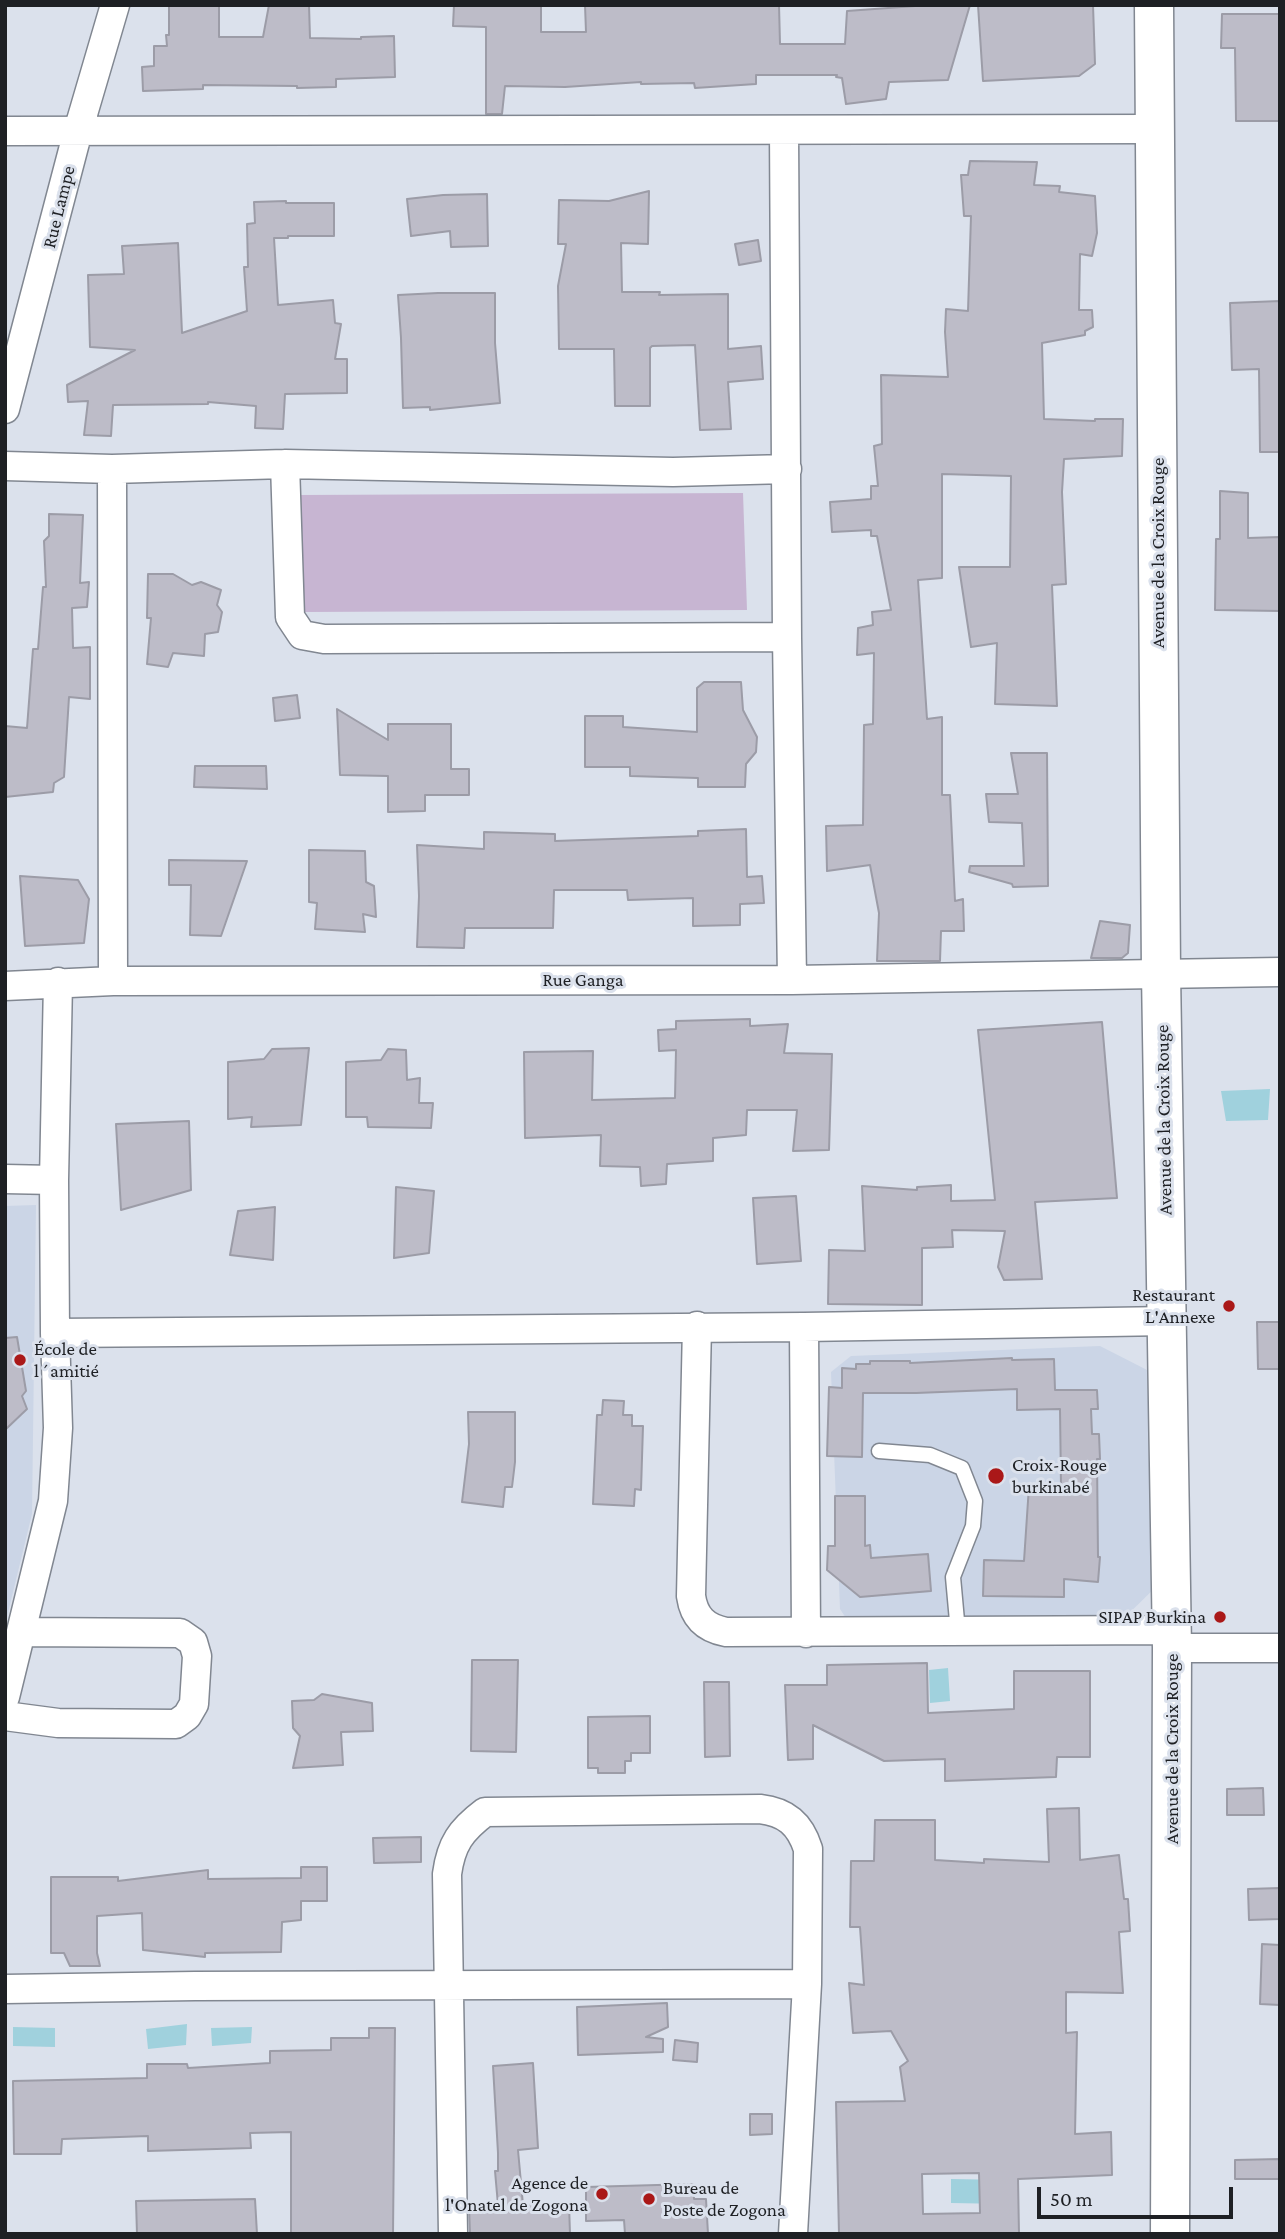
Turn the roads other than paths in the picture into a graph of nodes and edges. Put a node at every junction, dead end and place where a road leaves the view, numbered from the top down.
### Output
1 (115, 5) edge
2 (1154, 5) edge
3 (784, 130) junction
4 (1154, 130) junction
5 (5, 131) edge
6 (78, 131) junction
7 (12, 363) edge
8 (5, 410) edge
9 (285, 464) junction
10 (5, 466) edge
11 (112, 469) junction
12 (787, 469) junction
13 (787, 637) junction
14 (1280, 972) edge
15 (1161, 973) junction
16 (792, 980) junction
17 (113, 981) junction
18 (58, 982) junction
19 (5, 986) edge
20 (5, 1179) edge
21 (54, 1181) junction
22 (1168, 1321) junction
23 (696, 1326) junction
24 (804, 1326) junction
25 (55, 1333) junction
26 (879, 1451) dead end
27 (22, 1632) junction
28 (958, 1632) junction
29 (806, 1633) junction
30 (1172, 1639) junction
31 (1280, 1648) edge
32 (5, 1697) edge
33 (5, 1716) edge
34 (807, 1984) junction
35 (449, 1986) junction
36 (5, 1989) edge
37 (453, 2234) edge
38 (793, 2234) edge
39 (1170, 2234) edge

1 - 6 street, Rue Lampe
2 - 4 street, Avenue de la Croix Rouge
3 - 4 street
3 - 6 street
3 - 12 street
4 - 15 street, Avenue de la Croix Rouge
5 - 6 street
6 - 7 street, Rue Lampe
7 - 8 street, Rue Lampe
9 - 11 street
9 - 12 street
9 - 13 street
10 - 11 street
11 - 17 street
12 - 13 street
13 - 16 street
14 - 15 street, Rue Ganga
15 - 16 street, Rue Ganga
15 - 22 street, Avenue de la Croix Rouge
16 - 17 street, Rue Ganga
17 - 18 street, Rue Ganga
18 - 19 street, Rue Ganga
18 - 21 street
20 - 21 street
21 - 25 street
22 - 24 street
22 - 30 street, Avenue de la Croix Rouge
23 - 24 street
23 - 25 street
23 - 29 street
24 - 29 street
25 - 27 street
26 - 28 lane
27 - 32 street
27 - 33 street
28 - 29 street
28 - 30 street
30 - 31 street
30 - 39 street, Avenue de la Croix Rouge
34 - 35 street
34 - 35 street
34 - 38 street
35 - 36 street
35 - 37 street

